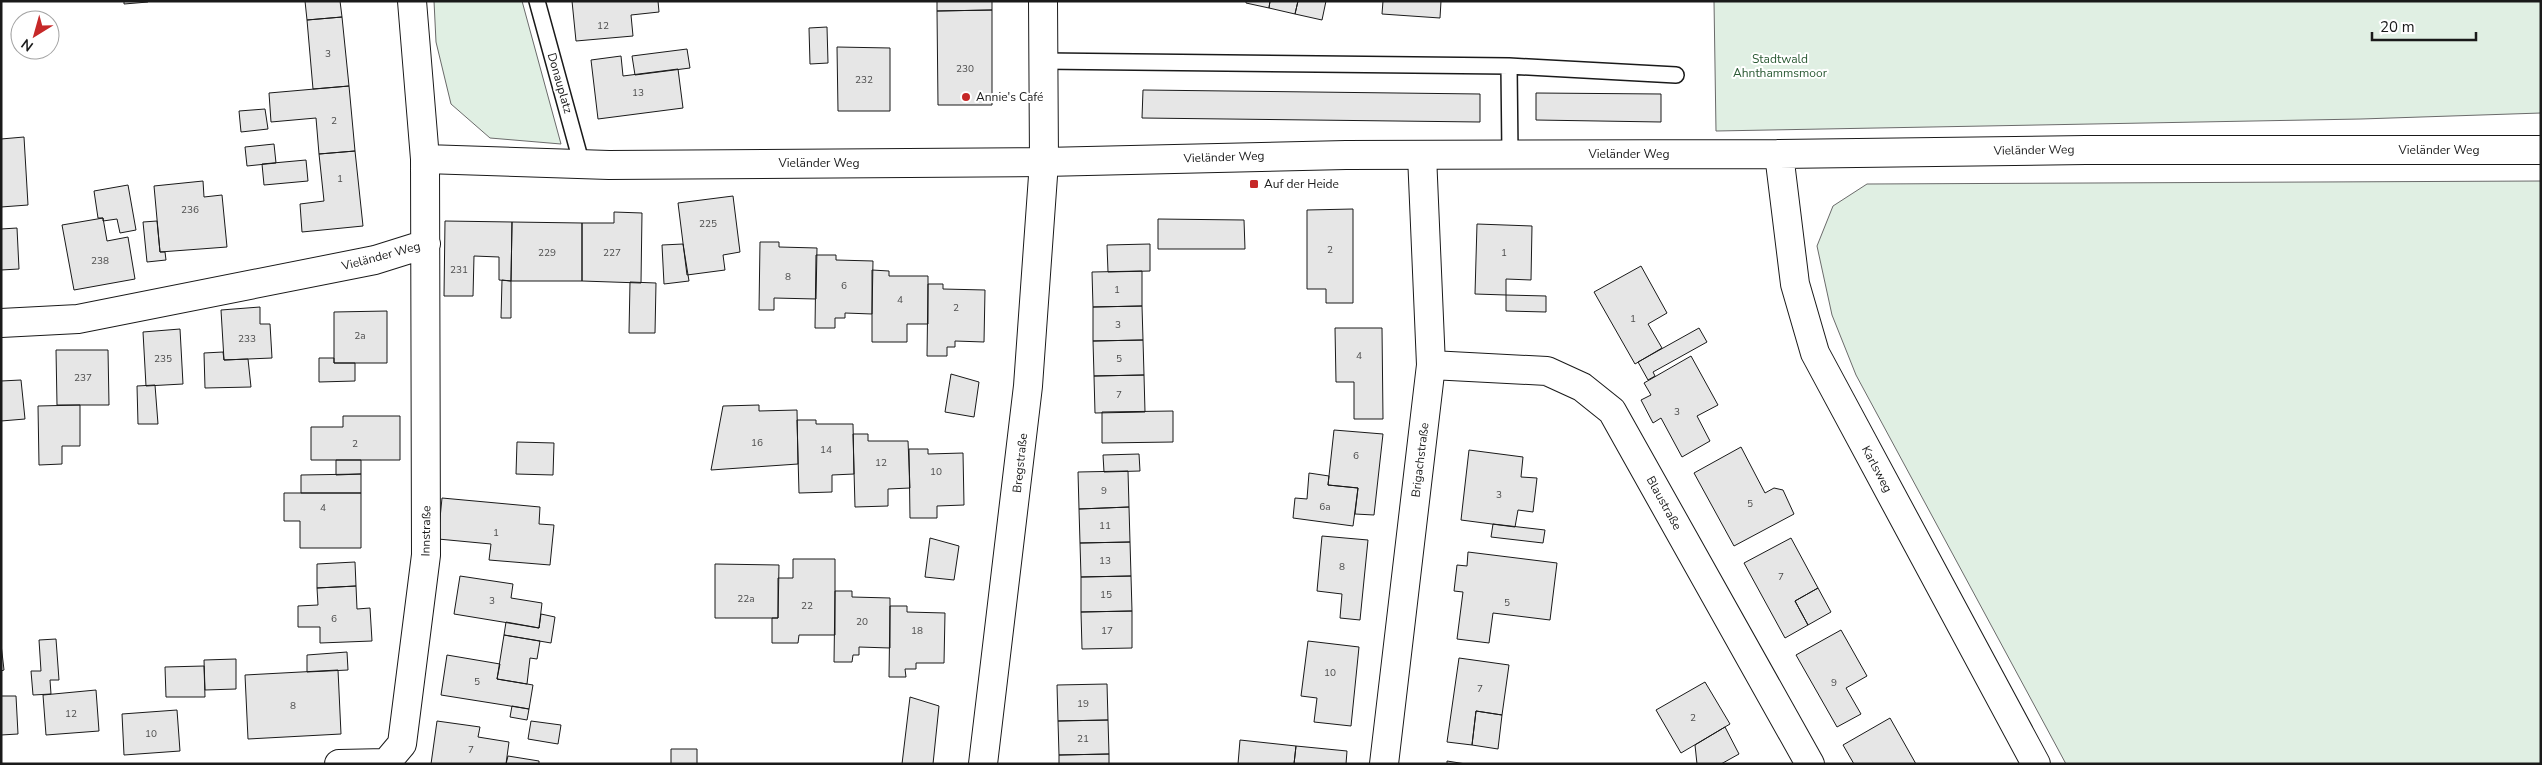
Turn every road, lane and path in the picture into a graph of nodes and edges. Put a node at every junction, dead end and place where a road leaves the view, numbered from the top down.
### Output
1 (412, 1) edge
2 (537, 1) edge
3 (1043, 1) edge
4 (1043, 61) junction
5 (1510, 66) junction
6 (1676, 75) dead end
7 (2541, 150) edge
8 (1510, 154) junction
9 (1779, 154) junction
10 (1422, 155) junction
11 (426, 159) junction
12 (1044, 162) junction
13 (582, 164) junction
14 (426, 244) junction
15 (1, 323) edge
16 (1431, 366) junction
17 (339, 764) edge
18 (983, 764) edge
19 (1384, 764) edge
20 (1810, 764) edge
21 (2036, 764) edge

1 - 11 street
2 - 13 lane, Donauplatz
3 - 4 street
4 - 5 lane
4 - 12 street
5 - 6 lane
5 - 8 lane
7 - 9 street, Vieländer Weg
8 - 9 street, Vieländer Weg
8 - 10 street, Vieländer Weg
9 - 21 street, Karlsweg
10 - 12 street, Vieländer Weg
10 - 16 street, Brigachstraße
11 - 13 street, Vieländer Weg
11 - 14 street, Vieländer Weg
12 - 13 street, Vieländer Weg
12 - 18 street, Bregstraße
14 - 15 street, Vieländer Weg
14 - 17 street, Innstraße
16 - 19 street, Brigachstraße
16 - 20 street, Blaustraße

